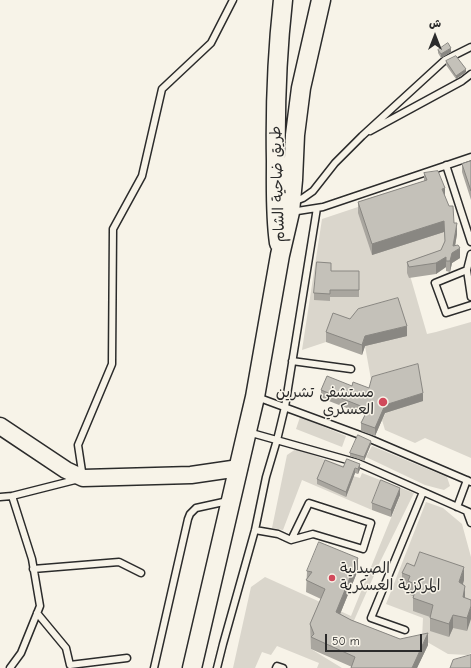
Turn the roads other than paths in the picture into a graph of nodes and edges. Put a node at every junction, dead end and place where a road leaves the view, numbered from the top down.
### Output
1 (233, 0) edge
2 (283, 0) edge
3 (321, 0) edge
4 (471, 47) edge
5 (471, 74) edge
6 (362, 136) junction
7 (471, 157) edge
8 (446, 165) junction
9 (290, 207) junction
10 (317, 208) junction
11 (471, 242) edge
12 (471, 254) edge
13 (280, 255) junction
14 (466, 270) junction
15 (471, 297) edge
16 (471, 305) edge
17 (292, 361) junction
18 (351, 369) dead end
19 (255, 396) junction
20 (285, 407) junction
21 (0, 426) edge
22 (247, 431) junction
23 (277, 440) junction
24 (239, 468) junction
25 (83, 478) junction
26 (469, 481) edge
27 (423, 492) junction
28 (12, 496) junction
29 (0, 497) edge
30 (231, 500) junction
31 (457, 507) junction
32 (469, 513) edge
33 (471, 523) edge
34 (255, 530) junction
35 (291, 540) junction
36 (33, 569) junction
37 (141, 573) dead end
38 (37, 613) junction
39 (405, 630) dead end
40 (127, 658) dead end
41 (10, 668) edge
42 (154, 668) edge
43 (192, 668) edge
44 (217, 668) edge
45 (276, 668) edge
46 (283, 668) edge

1 - 25 lane
2 - 13 main road, طريق ضاحية الشام
3 - 9 main road, طريق ضاحية الشام
4 - 6 lane
5 - 6 lane
6 - 9 lane
7 - 8 lane
8 - 10 lane
8 - 11 lane
9 - 10 lane
9 - 13 main road, طريق ضاحية الشام
10 - 17 lane
12 - 14 lane
13 - 19 main road
14 - 15 lane
14 - 16 lane
17 - 18 lane
17 - 20 lane
19 - 20 lane
19 - 22 main road
20 - 23 lane
20 - 26 lane
21 - 25 street
22 - 23 lane
22 - 24 main road
23 - 27 lane
23 - 34 lane
24 - 25 street
24 - 30 main road
25 - 28 lane
26 - 31 lane
27 - 31 lane
27 - 39 lane
28 - 29 lane
28 - 36 lane
30 - 42 lane
30 - 43 main road
31 - 32 lane
32 - 33 lane
34 - 35 lane
34 - 44 lane
35 - 35 lane
36 - 37 lane
36 - 38 lane
38 - 40 lane
38 - 41 lane
45 - 46 lane

